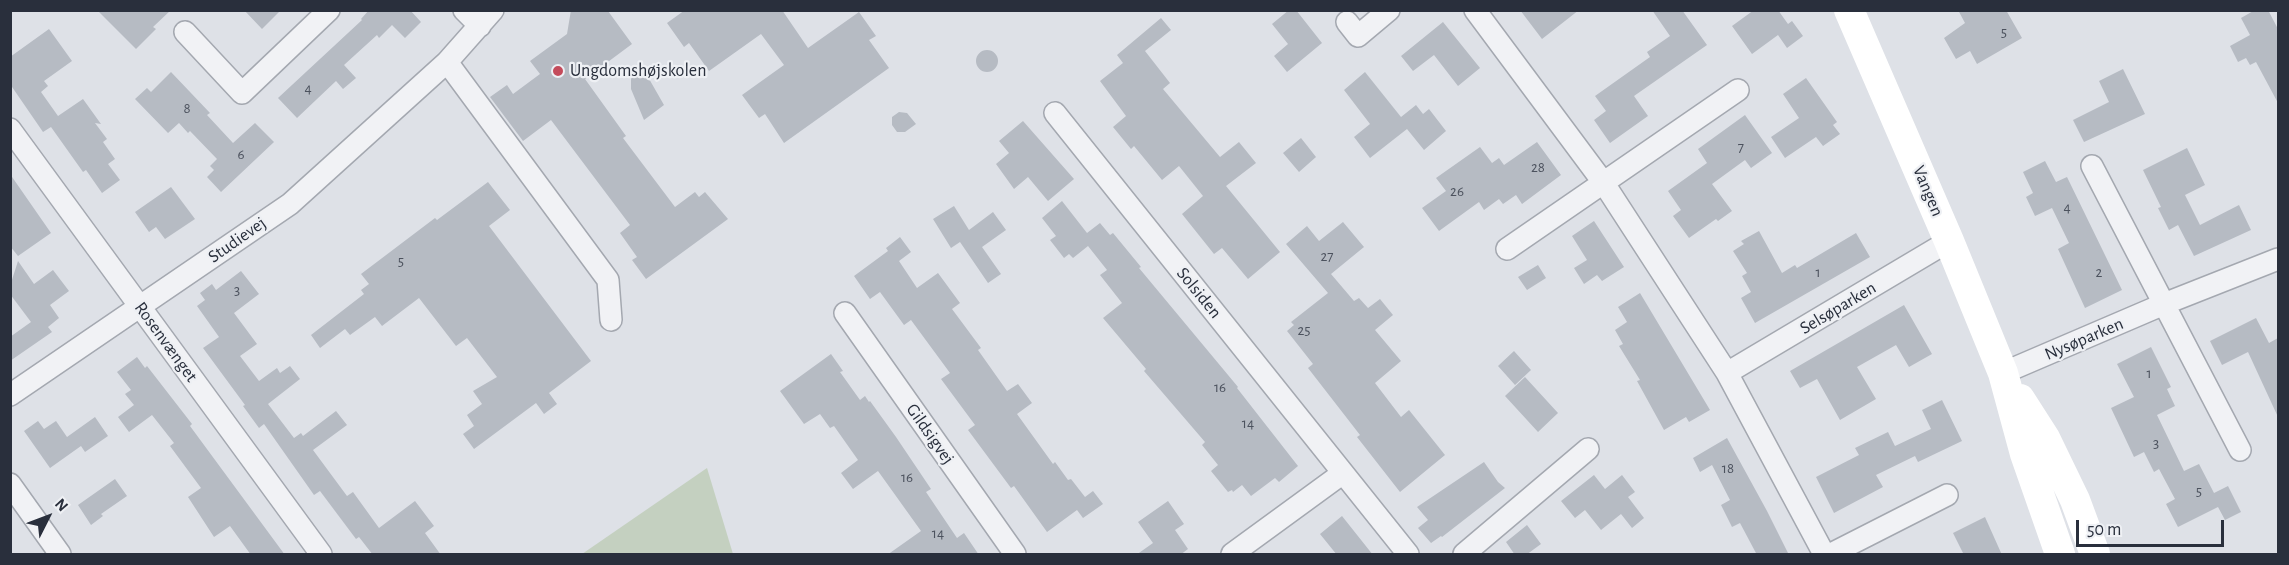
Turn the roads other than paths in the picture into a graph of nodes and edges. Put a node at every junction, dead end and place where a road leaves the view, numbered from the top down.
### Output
1 (329, 10) edge
2 (464, 10) edge
3 (1389, 10) edge
4 (1475, 10) edge
5 (1849, 10) edge
6 (487, 18) edge
7 (1347, 22) dead end
8 (185, 32) dead end
9 (447, 62) junction
10 (1738, 90) dead end
11 (1055, 113) dead end
12 (10, 129) edge
13 (2092, 166) dead end
14 (1603, 182) junction
15 (1949, 241) junction
16 (1507, 249) dead end
17 (2278, 259) edge
18 (2164, 304) junction
19 (140, 307) junction
20 (845, 313) dead end
21 (611, 320) dead end
22 (1727, 373) junction
23 (2003, 373) junction
24 (10, 395) edge
25 (1588, 449) dead end
26 (2240, 450) dead end
27 (1343, 473) junction
28 (10, 484) edge
29 (1947, 495) dead end
30 (60, 555) edge
31 (321, 555) edge
32 (1015, 555) edge
33 (1232, 555) edge
34 (1408, 555) edge
35 (1464, 555) edge
36 (1824, 555) edge
37 (1831, 555) edge
38 (2060, 555) edge
39 (2095, 555) edge

1 - 8 street
2 - 6 street
3 - 7 street
4 - 14 street
5 - 15 street, Vangen
6 - 9 street, Studievej
9 - 19 street, Studievej
9 - 21 street
10 - 14 street
11 - 27 street, Solsiden
12 - 19 street, Rosenvænget
13 - 18 street
14 - 16 street
14 - 22 street
15 - 22 street, Selsøparken
15 - 23 street, Vangen
17 - 18 street, Nysøparken
18 - 23 street, Nysøparken
18 - 26 street
19 - 24 street, Studievej
19 - 31 street, Rosenvænget
20 - 32 street, Gildsigvej
22 - 36 street
23 - 38 street, Vangen
23 - 39 street, Vangen
25 - 35 street
27 - 33 street
27 - 34 street, Solsiden
28 - 30 street
29 - 37 street

